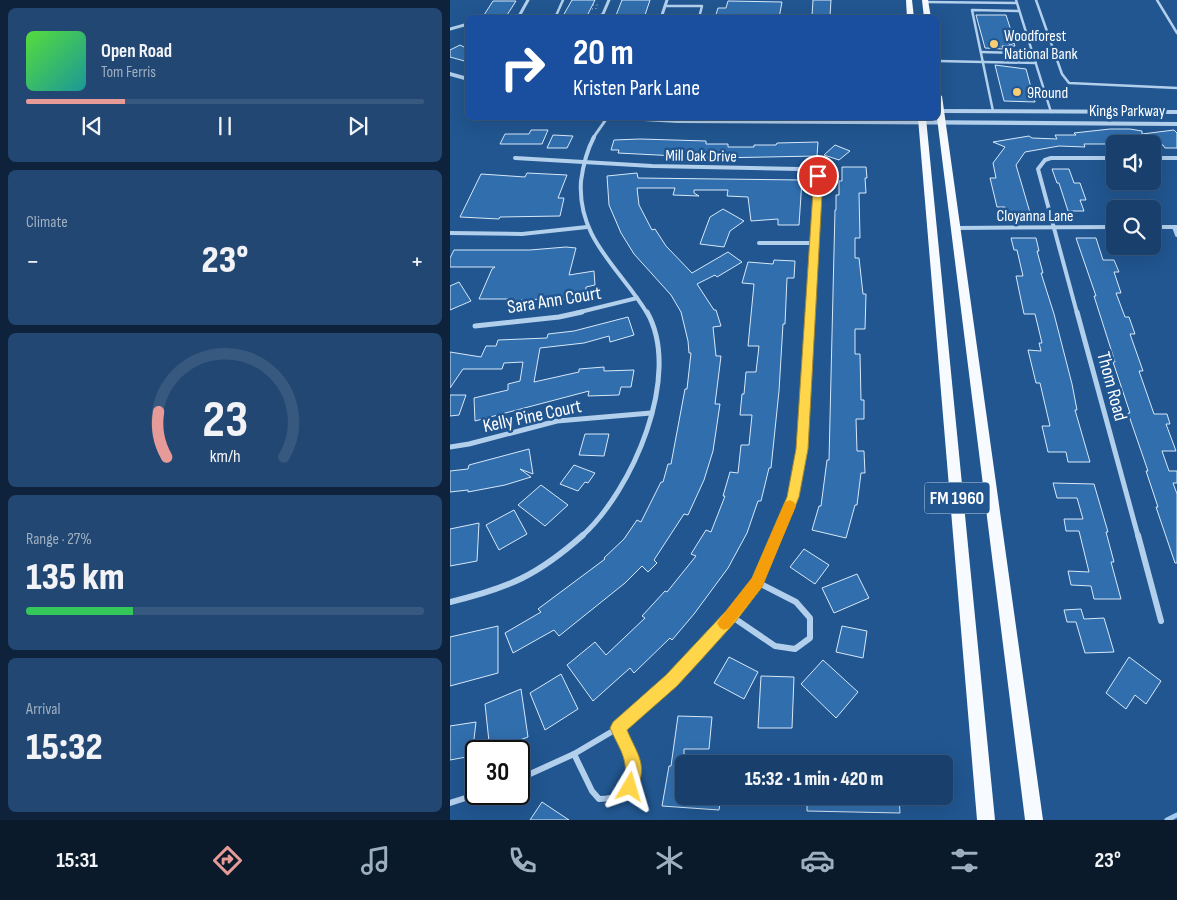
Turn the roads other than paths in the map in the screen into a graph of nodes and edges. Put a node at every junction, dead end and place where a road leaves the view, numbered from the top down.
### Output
1 (528, 0) edge
2 (563, 0) edge
3 (609, 0) edge
4 (667, 0) edge
5 (909, 0) edge
6 (1036, 0) edge
7 (1157, 0) edge
8 (925, 1) edge
9 (955, 1) edge
10 (997, 1) edge
11 (1016, 1) edge
12 (665, 6) junction
13 (1019, 11) junction
14 (520, 15) edge
15 (556, 15) edge
16 (602, 15) edge
17 (662, 15) edge
18 (700, 15) edge
19 (911, 15) edge
20 (927, 15) edge
21 (465, 25) edge
22 (450, 29) edge
23 (1177, 33) edge
24 (1028, 40) junction
25 (1011, 42) dead end
26 (1012, 46) dead end
27 (981, 52) junction
28 (1014, 53) junction
29 (1023, 53) dead end
30 (940, 61) edge
31 (983, 62) junction
32 (1036, 63) junction
33 (450, 74) edge
34 (465, 78) edge
35 (1177, 88) edge
36 (940, 112) edge
37 (994, 112) junction
38 (1051, 112) junction
39 (1177, 112) edge
40 (940, 118) edge
41 (606, 120) edge
42 (660, 120) edge
43 (789, 120) edge
44 (922, 120) edge
45 (941, 123) junction
46 (1177, 124) edge
47 (515, 158) dead end
48 (1106, 158) edge
49 (1161, 158) edge
50 (1177, 158) edge
51 (585, 162) junction
52 (587, 227) junction
53 (956, 228) junction
54 (1054, 228) junction
55 (1106, 228) edge
56 (1161, 228) edge
57 (1175, 228) edge
58 (450, 233) edge
59 (1177, 235) edge
60 (759, 243) dead end
61 (813, 243) junction
62 (637, 298) junction
63 (475, 326) dead end
64 (651, 413) junction
65 (450, 447) edge
66 (757, 582) junction
67 (450, 602) edge
68 (731, 616) junction
69 (1161, 622) dead end
70 (618, 728) junction
71 (574, 754) junction
72 (530, 774) edge
73 (465, 798) edge
74 (450, 802) edge
75 (986, 820) edge
76 (1034, 820) edge

1 - 14 street
2 - 15 lane
3 - 16 street
4 - 12 street
5 - 19 main road
6 - 35 lane
7 - 23 lane
8 - 9 lane
8 - 20 main road
9 - 10 lane
10 - 11 lane
11 - 13 lane
12 - 17 street
12 - 18 lane
13 - 24 lane
13 - 27 lane
21 - 22 street
24 - 25 lane
24 - 32 lane
26 - 28 lane
27 - 28 lane
27 - 31 lane
28 - 29 lane
30 - 31 lane
31 - 32 lane
31 - 37 lane
32 - 38 lane
33 - 34 street
36 - 37 street, Kings Parkway
37 - 38 street, Kings Parkway
38 - 39 street, Kings Parkway
40 - 45 main road, FM 1960 / FM 1960
41 - 51 street
42 - 43 street, Kings Parkway
43 - 44 street, Kings Parkway
44 - 45 street, Kings Parkway
44 - 75 main road, FM 1960 / FM 1960
45 - 46 street, Kings Parkway
45 - 53 main road, FM 1960 / FM 1960
47 - 51 street, Mill Oak Drive
48 - 54 street, Thom Road
49 - 50 street
51 - 52 street
51 - 61 street, Mill Oak Drive
52 - 58 street
52 - 62 street
53 - 54 street, Cloyanna Lane
53 - 76 main road, FM 1960 / FM 1960
54 - 55 street, Cloyanna Lane
54 - 69 street, Thom Road
56 - 57 street
57 - 59 street
60 - 61 street
61 - 66 street
62 - 63 street, Sara Ann Court
62 - 64 street
64 - 65 street, Kelly Pine Court
64 - 67 street
66 - 68 street
66 - 68 street
68 - 70 street
70 - 71 street
70 - 71 street
71 - 72 street
73 - 74 street

